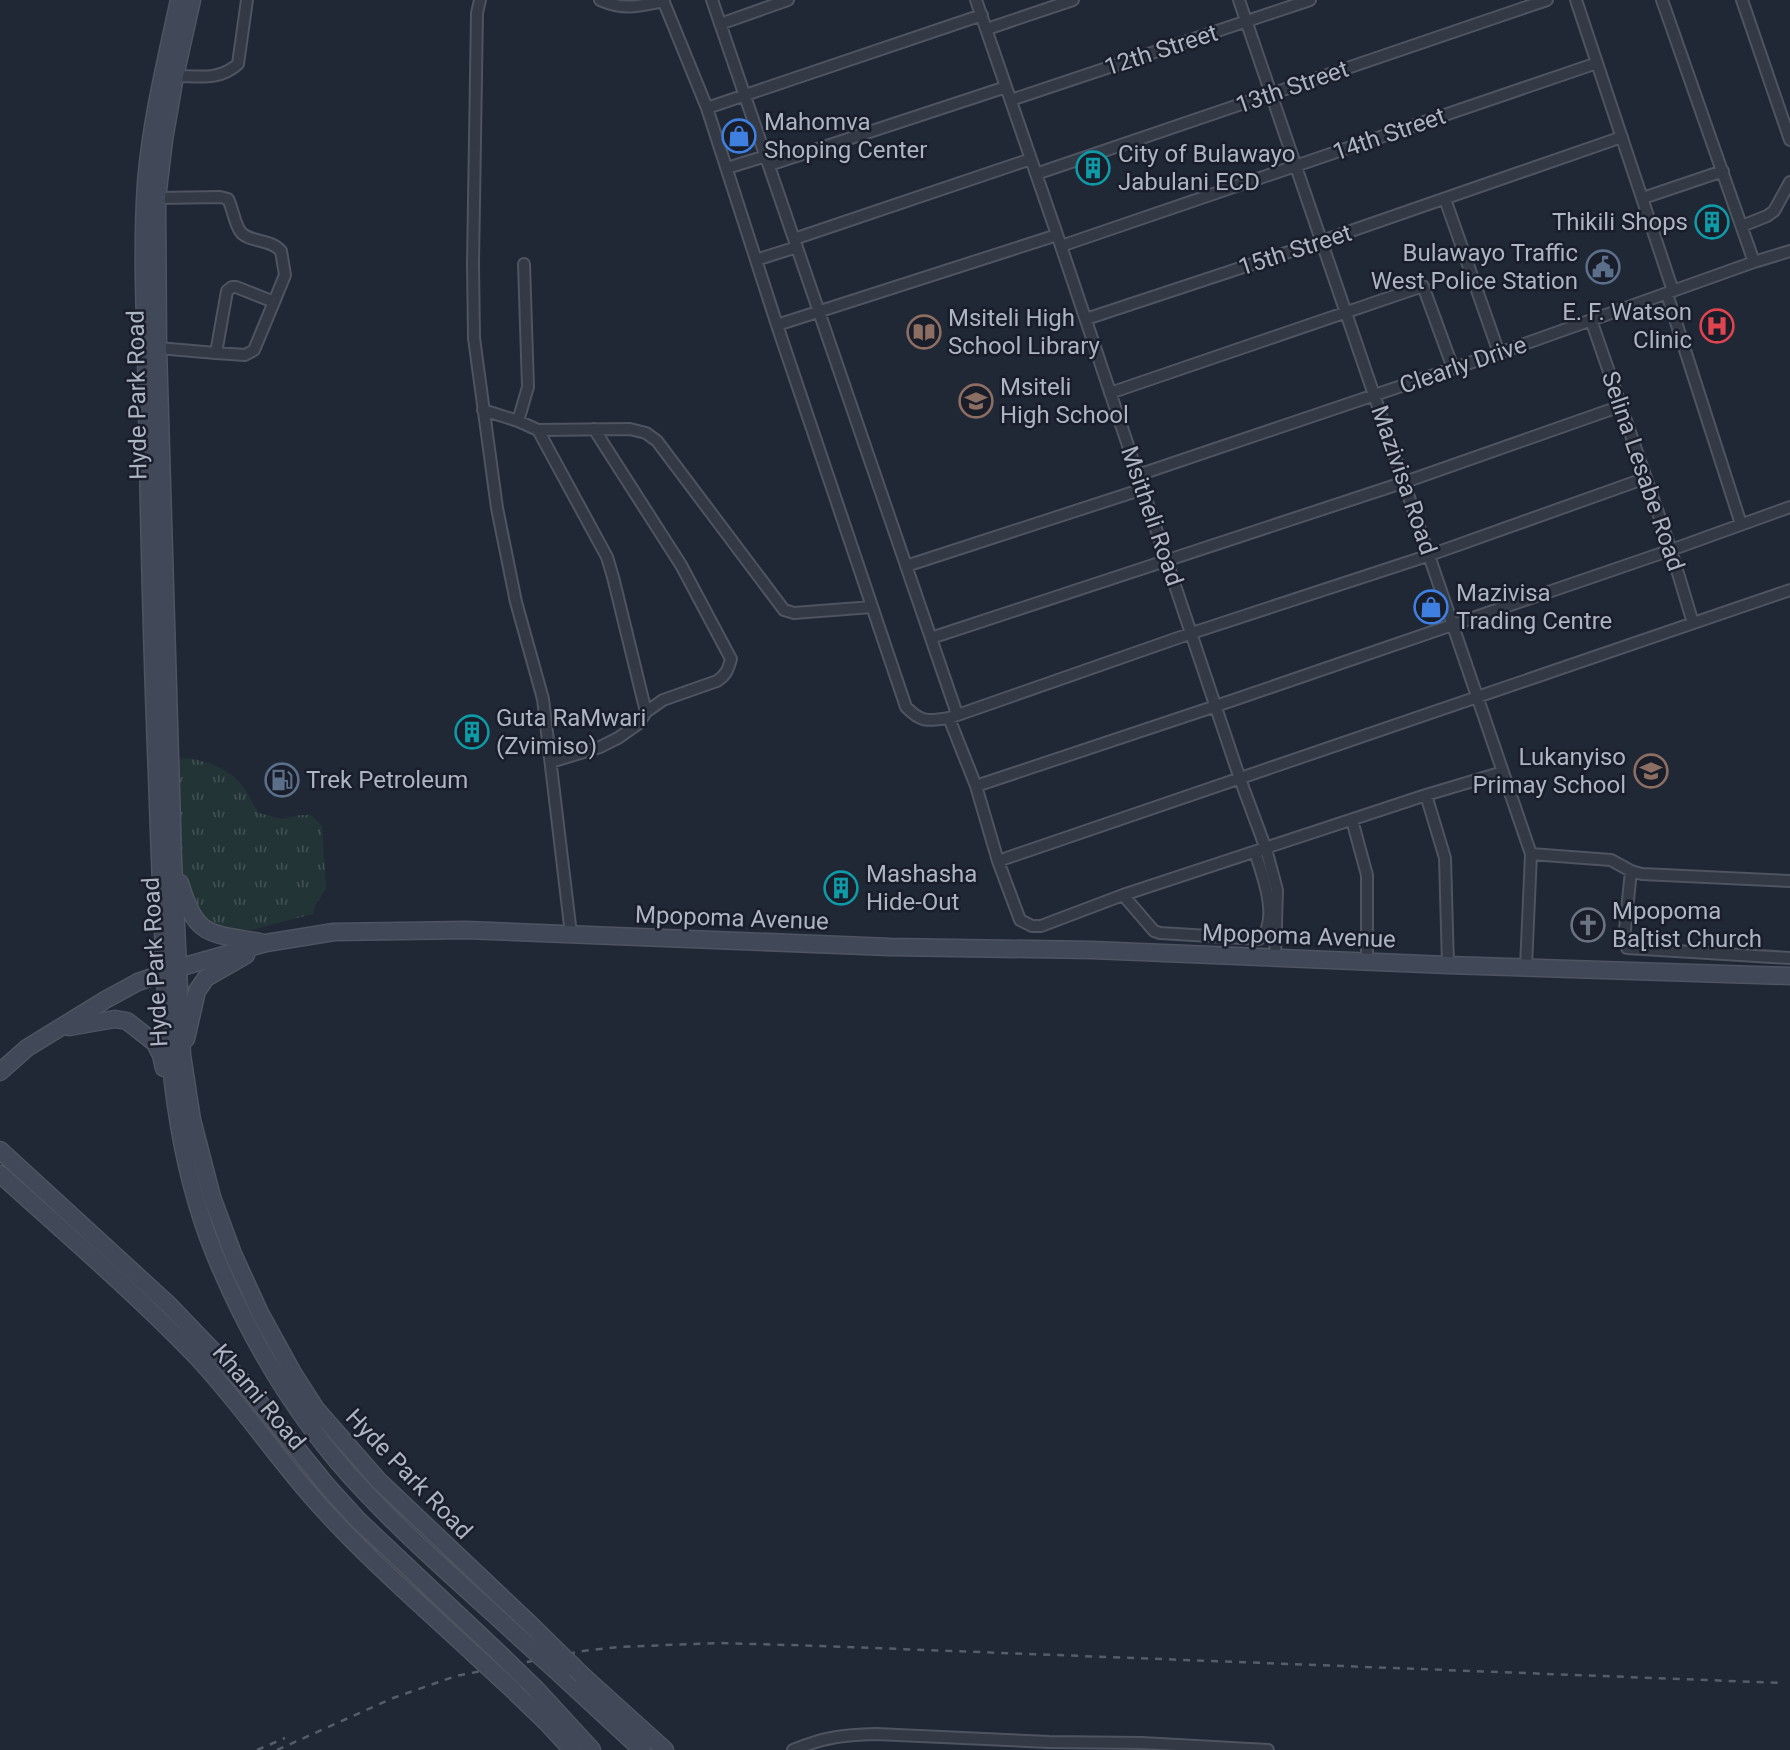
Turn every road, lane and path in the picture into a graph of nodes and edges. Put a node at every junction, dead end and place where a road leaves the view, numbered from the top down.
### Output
1 (179, 0) edge
2 (192, 0) edge
3 (247, 0) edge
4 (480, 0) edge
5 (600, 0) edge
6 (664, 0) edge
7 (712, 0) edge
8 (788, 0) edge
9 (976, 0) edge
10 (1073, 0) edge
11 (1239, 0) edge
12 (1310, 0) edge
13 (1547, 0) edge
14 (1576, 0) edge
15 (1662, 0) edge
16 (1742, 0) edge
17 (982, 15) junction
18 (1247, 22) junction
19 (720, 24) junction
20 (987, 29) junction
21 (1597, 63) junction
22 (175, 76) junction
23 (1006, 86) junction
24 (1271, 94) junction
25 (744, 95) junction
26 (1011, 100) junction
27 (707, 108) junction
28 (1622, 137) junction
29 (1790, 139) edge
30 (1031, 159) junction
31 (767, 161) junction
32 (1295, 166) junction
33 (727, 168) junction
34 (1723, 171) junction
35 (1036, 174) junction
36 (1790, 182) edge
37 (157, 198) junction
38 (1643, 198) junction
39 (1445, 199) junction
40 (1742, 226) junction
41 (1059, 241) junction
42 (1322, 241) junction
43 (795, 243) junction
44 (1790, 251) edge
45 (756, 260) junction
46 (1754, 262) junction
47 (524, 264) dead end
48 (1670, 292) junction
49 (274, 302) junction
50 (819, 312) junction
51 (1346, 313) junction
52 (1086, 319) junction
53 (1591, 320) junction
54 (778, 326) junction
55 (158, 348) junction
56 (216, 353) junction
57 (1499, 353) junction
58 (1453, 368) junction
59 (1110, 393) junction
60 (1374, 396) junction
61 (1621, 405) junction
62 (483, 410) junction
63 (518, 421) junction
64 (594, 429) junction
65 (538, 430) junction
66 (1138, 475) junction
67 (1646, 478) junction
68 (1405, 482) junction
69 (1143, 489) junction
70 (1790, 507) edge
71 (1741, 524) junction
72 (1671, 550) junction
73 (1430, 555) junction
74 (1168, 562) junction
75 (906, 566) junction
76 (1790, 590) edge
77 (872, 607) junction
78 (1693, 623) junction
79 (1453, 625) junction
80 (1192, 633) junction
81 (931, 638) junction
82 (1478, 697) junction
83 (1216, 706) junction
84 (646, 712) junction
85 (953, 716) junction
86 (551, 762) junction
87 (1503, 772) junction
88 (1240, 779) junction
89 (976, 786) junction
90 (1426, 795) junction
91 (1352, 820) junction
92 (1260, 850) junction
93 (1531, 854) junction
94 (173, 859) junction
95 (999, 861) junction
96 (1631, 871) junction
97 (1790, 881) edge
98 (1124, 895) junction
99 (571, 934) junction
100 (266, 943) junction
101 (1275, 958) junction
102 (1790, 958) edge
103 (1367, 961) junction
104 (1448, 965) junction
105 (1526, 967) junction
106 (171, 971) junction
107 (1790, 976) edge
108 (61, 1028) junction
109 (182, 1055) junction
110 (0, 1072) edge
111 (175, 1107) junction
112 (0, 1150) edge
113 (0, 1174) edge
114 (526, 1632) junction
115 (572, 1750) edge
116 (592, 1750) edge
117 (642, 1750) edge
118 (665, 1750) edge
119 (793, 1750) edge
120 (1268, 1750) edge

1 - 106 street, Hyde Park Road
2 - 22 street, Hyde Park Road
3 - 22 street
4 - 62 street
5 - 6 street
6 - 27 street
7 - 19 street
8 - 19 street
9 - 17 street, Msitheli Road
10 - 20 street
11 - 18 street, Mazivisa Road
12 - 18 street, 12th Street
13 - 24 street, 13th Street
14 - 21 street
15 - 34 street
16 - 29 street
17 - 20 street, Msitheli Road
17 - 25 street
18 - 24 street, Mazivisa Road
18 - 26 street, 12th Street
19 - 25 street
20 - 23 street, Msitheli Road
21 - 28 street
21 - 32 street, 14th Street
22 - 37 street, Hyde Park Road
23 - 26 street, Msitheli Road
23 - 31 street
24 - 32 street, Mazivisa Road
24 - 35 street, 13th Street
25 - 27 street
25 - 31 street
26 - 30 street, Msitheli Road
27 - 33 street
28 - 38 street
28 - 39 street, 15th Street
30 - 35 street, Msitheli Road
30 - 43 street
31 - 33 street
31 - 43 street
32 - 41 street, 14th Street
32 - 42 street, Mazivisa Road
33 - 45 street
34 - 38 street
34 - 40 street
35 - 41 street, Msitheli Road
36 - 40 street
37 - 49 street
37 - 55 street, Hyde Park Road
38 - 48 street
39 - 42 street, 15th Street
39 - 57 street
40 - 46 street
41 - 50 street, 14th Street
41 - 52 street, Msitheli Road
42 - 51 street, Mazivisa Road
42 - 52 street, 15th Street
43 - 45 street
43 - 50 street
44 - 46 street, Clearly Drive
45 - 54 street
46 - 48 street, Clearly Drive
47 - 63 street
48 - 53 street, Clearly Drive
48 - 71 street
49 - 56 street
49 - 56 street
50 - 54 street, 14th Street
50 - 75 street
51 - 58 street
51 - 59 street
51 - 60 street, Mazivisa Road
52 - 59 street, Msitheli Road
53 - 57 street, Clearly Drive
53 - 61 street, Selina Lesabe Road
54 - 77 street
55 - 56 street
55 - 94 street, Hyde Park Road
57 - 58 street, Clearly Drive
58 - 60 street, Clearly Drive
59 - 66 street, Msitheli Road
60 - 66 street, Clearly Drive
60 - 68 street, Mazivisa Road
61 - 67 street, Selina Lesabe Road
61 - 68 street
62 - 63 street
62 - 86 street
63 - 65 street
64 - 65 street
64 - 77 street
64 - 84 street
65 - 84 street
66 - 69 street, Msitheli Road
67 - 72 street, Selina Lesabe Road
67 - 73 street
68 - 73 street, Mazivisa Road
68 - 74 street
69 - 74 street, Msitheli Road
69 - 75 street
70 - 71 street
71 - 72 street
72 - 78 street, Selina Lesabe Road
72 - 79 street
73 - 79 street, Mazivisa Road
73 - 80 street
74 - 80 street, Msitheli Road
74 - 81 street
75 - 81 street
76 - 78 street
77 - 85 street
78 - 82 street
79 - 82 street, Mazivisa Road
79 - 83 street
80 - 83 street, Msitheli Road
80 - 85 street
81 - 85 street
82 - 87 street, Mazivisa Road
82 - 88 street
83 - 88 street, Msitheli Road
83 - 89 street
84 - 86 street
85 - 89 street
86 - 99 street
87 - 90 street
87 - 93 street, Mazivisa Road
88 - 92 street, Msitheli Road
88 - 95 street
89 - 95 street
90 - 91 street
90 - 104 street
91 - 92 street
91 - 103 street
92 - 98 street
92 - 98 street
92 - 101 street, Msitheli Road
93 - 96 street
93 - 105 street, Mazivisa Road
94 - 100 street
94 - 106 street, Hyde Park Road
95 - 98 street
96 - 97 street
96 - 102 street
99 - 100 street, Mpopoma Avenue
99 - 101 street, Mpopoma Avenue
100 - 106 street, Mpopoma Avenue
100 - 109 street
101 - 103 street, Mpopoma Avenue
103 - 104 street, Mpopoma Avenue
104 - 105 street, Mpopoma Avenue
105 - 107 street, Mpopoma Avenue
106 - 108 street, Mpopoma Avenue
106 - 109 street, Hyde Park Road
106 - 111 street, Hyde Park Road
108 - 110 street, Mpopoma Avenue
108 - 111 street
109 - 114 street, Hyde Park Road
111 - 114 street, Hyde Park Road
112 - 116 street, bridge
113 - 115 street, Khami Road, bridge
114 - 117 street, Hyde Park Road, bridge
114 - 118 street, Hyde Park Road, bridge
119 - 120 street

